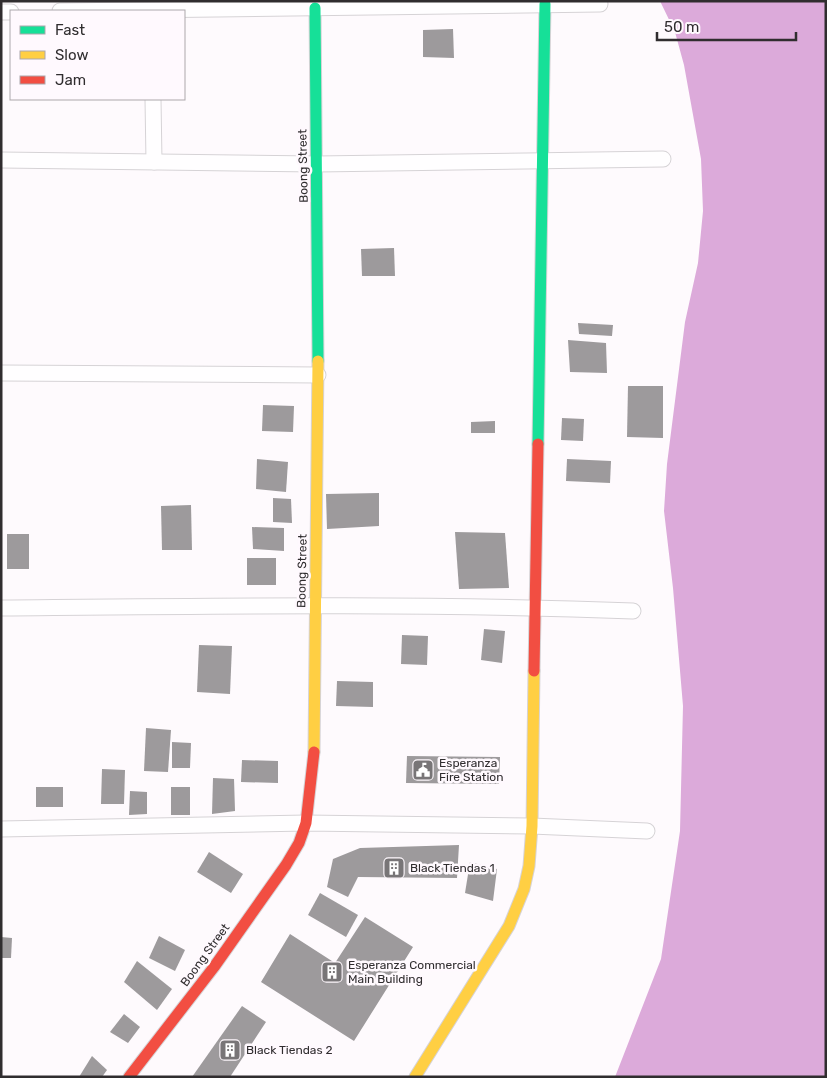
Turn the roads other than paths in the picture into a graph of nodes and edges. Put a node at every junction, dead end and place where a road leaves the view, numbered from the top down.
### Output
1 (545, 4) junction
2 (600, 4) dead end
3 (152, 7) edge
4 (315, 8) junction
5 (83, 10) edge
6 (153, 100) edge
7 (663, 159) dead end
8 (1, 160) edge
9 (542, 161) junction
10 (154, 162) junction
11 (317, 164) junction
12 (1, 373) edge
13 (318, 375) junction
14 (316, 604) junction
15 (1, 608) edge
16 (534, 608) junction
17 (633, 611) dead end
18 (306, 823) junction
19 (532, 826) junction
20 (1, 829) edge
21 (647, 831) dead end
22 (129, 1077) edge
23 (416, 1077) edge

1 - 2 street
1 - 4 street
1 - 9 street
3 - 4 street
3 - 5 street
4 - 11 street, Boong Street
6 - 10 street
7 - 9 street
8 - 10 street
9 - 11 street
9 - 16 street
10 - 11 street
11 - 13 street, Boong Street
12 - 13 street
13 - 14 street, Boong Street
14 - 15 street
14 - 16 street
14 - 18 street, Boong Street
16 - 17 street
16 - 19 street
18 - 19 street
18 - 20 street
18 - 22 street, Boong Street
19 - 21 street
19 - 23 street

